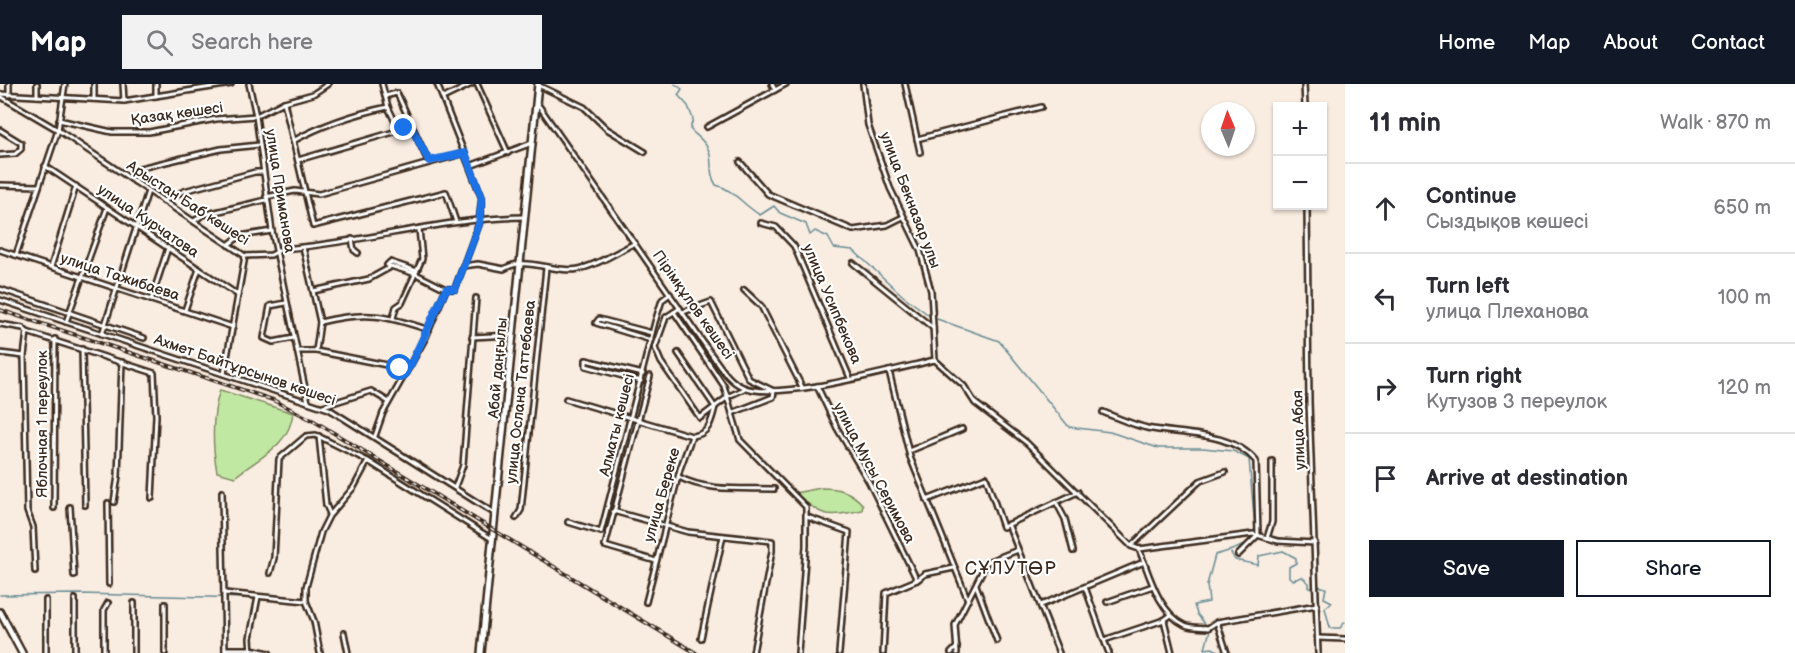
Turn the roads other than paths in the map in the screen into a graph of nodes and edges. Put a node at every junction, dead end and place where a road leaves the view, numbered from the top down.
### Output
1 (9, 84) edge
2 (37, 84) edge
3 (65, 84) edge
4 (94, 84) edge
5 (123, 84) edge
6 (156, 84) edge
7 (231, 84) edge
8 (249, 84) edge
9 (328, 84) edge
10 (382, 84) edge
11 (437, 84) edge
12 (472, 84) edge
13 (477, 84) edge
14 (538, 84) edge
15 (772, 84) edge
16 (786, 84) edge
17 (863, 84) edge
18 (905, 84) edge
19 (1304, 84) edge
20 (775, 90) junction
21 (0, 95) edge
22 (9, 95) junction
23 (37, 96) junction
24 (156, 96) junction
25 (385, 96) junction
26 (65, 97) junction
27 (443, 98) junction
28 (94, 99) junction
29 (124, 101) junction
30 (284, 102) junction
31 (536, 102) junction
32 (1305, 102) edge
33 (388, 107) junction
34 (1041, 107) dead end
35 (256, 116) junction
36 (59, 120) junction
37 (411, 127) junction
38 (707, 127) dead end
39 (0, 130) edge
40 (58, 130) junction
41 (399, 131) junction
42 (917, 139) junction
43 (293, 141) junction
44 (532, 143) junction
45 (260, 145) junction
46 (645, 152) dead end
47 (920, 152) dead end
48 (465, 153) junction
49 (508, 153) junction
50 (0, 154) edge
51 (297, 160) junction
52 (429, 161) junction
53 (740, 162) dead end
54 (45, 166) junction
55 (470, 166) junction
56 (263, 172) junction
57 (135, 182) junction
58 (0, 184) edge
59 (39, 186) junction
60 (76, 186) junction
61 (148, 190) junction
62 (305, 192) junction
63 (266, 199) junction
64 (163, 201) junction
65 (107, 208) junction
66 (1307, 210) edge
67 (480, 218) junction
68 (525, 218) junction
69 (903, 218) junction
70 (194, 221) junction
71 (456, 222) junction
72 (760, 223) dead end
73 (137, 228) junction
74 (419, 230) junction
75 (272, 231) junction
76 (352, 240) junction
77 (635, 243) junction
78 (228, 245) junction
79 (168, 248) junction
80 (303, 248) junction
81 (0, 250) edge
82 (276, 252) junction
83 (358, 253) dead end
84 (16, 255) junction
85 (245, 256) junction
86 (853, 263) dead end
87 (520, 264) junction
88 (463, 266) junction
89 (51, 267) junction
90 (546, 268) junction
91 (198, 269) junction
92 (417, 272) junction
93 (82, 278) junction
94 (117, 288) junction
95 (446, 289) junction
96 (0, 290) edge
97 (744, 290) dead end
98 (313, 291) junction
99 (670, 294) junction
100 (238, 296) junction
101 (476, 298) dead end
102 (0, 300) edge
103 (152, 300) junction
104 (286, 303) junction
105 (682, 310) junction
106 (184, 311) junction
107 (674, 312) junction
108 (69, 313) junction
109 (393, 318) junction
110 (66, 322) junction
111 (320, 322) junction
112 (0, 324) edge
113 (105, 324) junction
114 (233, 327) junction
115 (933, 328) junction
116 (429, 330) junction
117 (27, 333) junction
118 (652, 333) junction
119 (102, 334) junction
120 (514, 335) junction
121 (472, 336) junction
122 (144, 338) dead end
123 (294, 338) junction
124 (55, 339) junction
125 (651, 340) junction
126 (82, 349) junction
127 (297, 351) junction
128 (316, 351) junction
129 (0, 353) edge
130 (678, 353) dead end
131 (24, 356) junction
132 (935, 360) junction
133 (122, 362) junction
134 (407, 369) junction
135 (889, 371) junction
136 (224, 374) junction
137 (643, 374) junction
138 (650, 376) dead end
139 (850, 378) junction
140 (641, 381) junction
141 (817, 386) junction
142 (802, 387) junction
143 (745, 388) junction
144 (774, 391) junction
145 (729, 396) junction
146 (566, 399) dead end
147 (308, 402) junction
148 (389, 402) junction
149 (321, 406) junction
150 (715, 407) junction
151 (1103, 412) dead end
152 (732, 413) junction
153 (631, 416) junction
154 (638, 418) junction
155 (962, 429) dead end
156 (319, 436) junction
157 (375, 436) junction
158 (692, 436) junction
159 (909, 452) junction
160 (368, 461) junction
161 (1272, 461) dead end
162 (1225, 472) dead end
163 (679, 477) junction
164 (455, 487) junction
165 (774, 489) dead end
166 (222, 492) dead end
167 (1078, 492) junction
168 (152, 498) dead end
169 (927, 500) junction
170 (108, 502) dead end
171 (114, 502) dead end
172 (1056, 502) junction
173 (85, 505) dead end
174 (70, 507) dead end
175 (54, 508) dead end
176 (613, 511) junction
177 (331, 515) junction
178 (496, 515) junction
179 (807, 517) junction
180 (516, 518) dead end
181 (568, 522) dead end
182 (1008, 524) junction
183 (666, 525) junction
184 (1258, 535) junction
185 (723, 536) junction
186 (1267, 538) junction
187 (494, 540) junction
188 (1315, 543) junction
189 (1131, 546) junction
190 (1139, 549) junction
191 (1018, 550) junction
192 (1073, 551) dead end
193 (1238, 555) dead end
194 (656, 561) junction
195 (1144, 562) junction
196 (954, 568) junction
197 (35, 571) dead end
198 (270, 573) dead end
199 (74, 575) dead end
200 (917, 580) junction
201 (110, 584) dead end
202 (976, 585) junction
203 (1153, 586) junction
204 (1085, 587) junction
205 (224, 593) junction
206 (258, 597) junction
207 (75, 599) dead end
208 (46, 600) dead end
209 (968, 600) junction
210 (306, 601) junction
211 (646, 602) dead end
212 (1107, 602) dead end
213 (108, 603) dead end
214 (134, 603) dead end
215 (165, 604) dead end
216 (1317, 605) junction
217 (1041, 606) junction
218 (0, 612) edge
219 (1171, 615) junction
220 (1164, 620) junction
221 (1217, 622) junction
222 (344, 633) dead end
223 (701, 638) dead end
224 (1318, 638) junction
225 (1345, 639) edge
226 (1104, 640) junction
227 (997, 641) dead end
228 (957, 647) junction
229 (225, 651) edge
230 (251, 651) edge
231 (22, 653) edge
232 (46, 653) edge
233 (75, 653) edge
234 (104, 653) edge
235 (134, 653) edge
236 (165, 653) edge
237 (269, 653) edge
238 (320, 653) edge
239 (348, 653) edge
240 (481, 653) edge
241 (753, 653) edge
242 (798, 653) edge
243 (839, 653) edge
244 (883, 653) edge
245 (951, 653) edge
246 (957, 653) edge
247 (1059, 653) edge
248 (1109, 653) edge
249 (1172, 653) edge
250 (1227, 653) edge
251 (1318, 653) edge

1 - 22 street
2 - 23 street
3 - 26 street
4 - 28 street
5 - 29 street
6 - 24 street
7 - 24 street
8 - 35 street, улица Приманова
9 - 30 street, Қазақ көшесі
10 - 25 street
11 - 27 street
12 - 27 street
13 - 49 street
14 - 31 street, Абай даңғылы
14 - 46 street, Абай даңғылы
15 - 20 street
16 - 20 street
17 - 69 street, улица Бекназар улы
18 - 42 street
19 - 32 street
20 - 38 street
21 - 22 street
21 - 40 street, Арыстан Баб көшесі
22 - 23 street
23 - 26 street
24 - 29 street
25 - 33 street
25 - 37 street
26 - 28 street
26 - 36 street
27 - 48 street
28 - 29 street
30 - 35 street, Қазақ көшесі
30 - 43 street
31 - 44 street, Абай даңғылы
31 - 77 street, Пірімқұлов көшесі
33 - 41 street
33 - 43 street
34 - 42 street
35 - 36 street, Қазақ көшесі
35 - 45 street, улица Приманова
36 - 40 street
37 - 41 street
37 - 52 street
39 - 50 street
40 - 54 street
40 - 57 street, Арыстан Баб көшесі
41 - 51 street
42 - 47 street
43 - 51 street
44 - 49 street
44 - 68 street, Абай даңғылы
45 - 56 street, улица Приманова
45 - 57 street
48 - 52 street
48 - 55 street
49 - 55 street
51 - 62 street
52 - 62 street
53 - 69 street
54 - 59 street
54 - 60 street, улица Курчатова
55 - 67 street
56 - 63 street, улица Приманова
56 - 64 street
57 - 61 street, Арыстан Баб көшесі
58 - 59 street
59 - 84 street
60 - 65 street, улица Курчатова
60 - 89 street
61 - 64 street, Арыстан Баб көшесі
61 - 73 street
62 - 63 street
62 - 71 street
63 - 70 street
63 - 75 street, улица Приманова
64 - 70 street, Арыстан Баб көшесі
65 - 73 street, улица Курчатова
65 - 93 street
66 - 188 street, улица Абая
67 - 68 street, Арыстан Баб көшесі
67 - 71 street, Арыстан Баб көшесі
67 - 88 street
68 - 87 street, Абай даңғылы
69 - 115 street, улица Бекназар улы
70 - 78 street, Арыстан Баб көшесі
71 - 74 street, Арыстан Баб көшесі
72 - 139 street, улица Усипбекова
73 - 79 street, улица Курчатова
73 - 94 street
74 - 76 street, Арыстан Баб көшесі
74 - 92 street
75 - 78 street
75 - 82 street, улица Приманова
76 - 80 street, Арыстан Баб көшесі
76 - 83 street
77 - 90 street
77 - 99 street, Пірімқұлов көшесі
78 - 85 street, Арыстан Баб көшесі
79 - 91 street, улица Курчатова
79 - 103 street
80 - 82 street, Арыстан Баб көшесі
80 - 98 street
81 - 84 street, улица Тажибаева
82 - 85 street, Арыстан Баб көшесі
82 - 104 street, улица Приманова
84 - 89 street, улица Тажибаева
85 - 100 street
86 - 115 street
87 - 88 street
87 - 90 street
87 - 120 street, Абай даңғылы
88 - 95 street
89 - 93 street, улица Тажибаева
90 - 180 street, улица Ослана Таттебаева
91 - 100 street, улица Курчатова
91 - 106 street
92 - 95 street
92 - 98 street
92 - 109 street
93 - 94 street, улица Тажибаева
93 - 108 street
94 - 103 street, улица Тажибаева
94 - 113 street
95 - 116 street
96 - 108 street
97 - 142 street
98 - 111 street
99 - 105 street, Пірімқұлов көшесі
99 - 118 street, Алматы көшесі
100 - 114 street
101 - 121 street
102 - 110 street, Ахмет Байтұрсынов көшесі
103 - 106 street, улица Тажибаева
104 - 123 street, улица Приманова
104 - 123 street
105 - 107 street
105 - 143 street, Пірімқұлов көшесі
105 - 144 street
106 - 114 street, улица Тажибаева
107 - 145 street
107 - 150 street
108 - 110 street
108 - 113 street
109 - 111 street
109 - 116 street
110 - 119 street, Ахмет Байтұрсынов көшесі
111 - 128 street
112 - 117 street
113 - 119 street
113 - 122 street
114 - 136 street
115 - 132 street, улица Бекназар улы
116 - 134 street
117 - 124 street
117 - 131 street
118 - 125 street, Алматы көшесі
118 - 125 street
119 - 136 street, Ахмет Байтұрсынов көшесі
120 - 121 street
120 - 178 street, Абай даңғылы
121 - 164 street
123 - 127 street, улица Приманова
124 - 126 street
124 - 175 street, Яблочная 1 переулок
125 - 137 street, Алматы көшесі
126 - 133 street
126 - 173 street
127 - 128 street
127 - 147 street, улица Приманова
128 - 134 street
129 - 131 street
130 - 150 street
131 - 197 street
132 - 135 street
132 - 167 street
133 - 168 street
133 - 171 street
134 - 148 street
135 - 139 street
135 - 159 street
136 - 147 street, Ахмет Байтұрсынов көшесі
137 - 140 street, Алматы көшесі
137 - 140 street
138 - 154 street
139 - 141 street
140 - 153 street, Алматы көшесі
141 - 142 street
141 - 200 street, улица Мусы Серимова
142 - 144 street
143 - 144 street
143 - 145 street
144 - 152 street
145 - 150 street
145 - 152 street
146 - 153 street
147 - 149 street, Ахмет Байтұрсынов көшесі
148 - 149 street
148 - 157 street
149 - 157 street, Ахмет Байтұрсынов көшесі
150 - 158 street
151 - 184 street
152 - 179 street
153 - 154 street
153 - 181 street, Алматы көшесі
154 - 158 street
154 - 176 street
155 - 159 street
156 - 160 street
156 - 177 street
156 - 198 street
157 - 164 street, Ахмет Байтұрсынов көшесі
158 - 163 street, улица Береке
159 - 169 street
160 - 177 street
160 - 187 street
161 - 186 street
162 - 189 street
163 - 165 street
163 - 183 street, улица Береке
164 - 178 street, Ахмет Байтұрсынов көшесі
166 - 205 street
167 - 172 street
167 - 189 street
169 - 182 street
169 - 196 street
170 - 201 street
172 - 182 street
172 - 192 street
174 - 199 street
176 - 183 street
176 - 194 street
177 - 210 street
178 - 187 street, Абай даңғылы
179 - 242 street
179 - 243 street
182 - 191 street
183 - 185 street
183 - 194 street, улица Береке
184 - 186 street
184 - 190 street
184 - 193 street
185 - 223 street
185 - 241 street
186 - 188 street
187 - 240 street, Абай даңғылы
188 - 216 street, улица Абая
189 - 190 street
190 - 195 street
191 - 202 street
191 - 217 street
194 - 211 street, улица Береке
195 - 203 street
195 - 204 street
196 - 200 street
196 - 209 street
200 - 244 street
202 - 209 street
202 - 227 street
203 - 212 street
203 - 219 street
204 - 217 street
204 - 226 street
205 - 206 street
205 - 229 street
206 - 210 street
206 - 230 street
207 - 233 street
208 - 232 street
209 - 228 street
210 - 238 street
213 - 234 street
214 - 235 street
215 - 236 street
216 - 221 street
216 - 224 street, улица Абая
217 - 247 street
218 - 231 street
219 - 220 street
219 - 221 street
220 - 226 street
220 - 249 street
221 - 250 street
222 - 239 street
224 - 225 street
224 - 251 street, улица Абая
226 - 248 street
228 - 245 street
228 - 246 street
229 - 230 street
230 - 237 street

